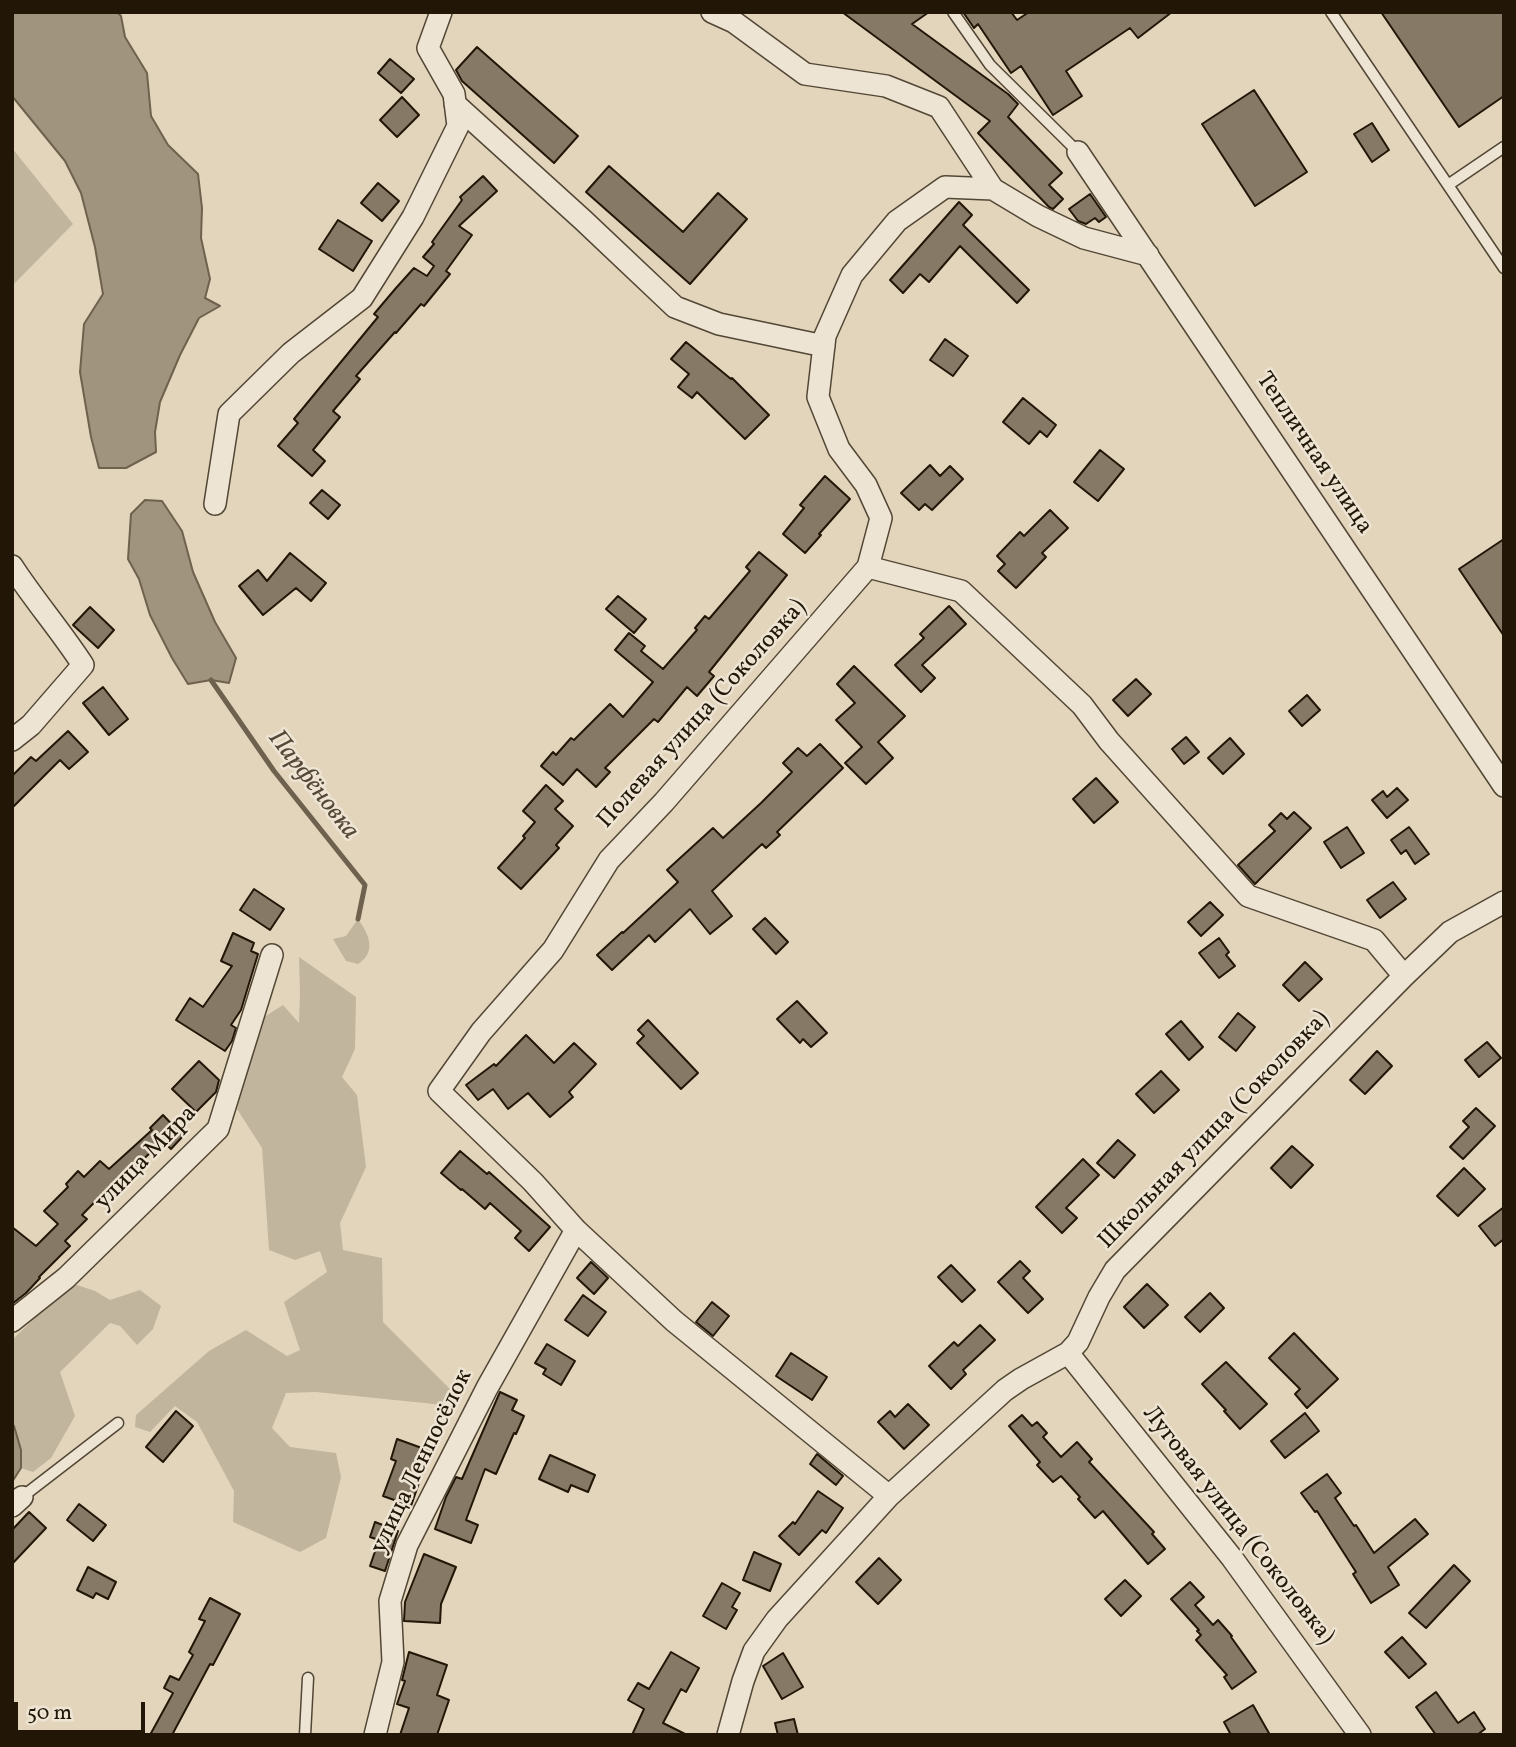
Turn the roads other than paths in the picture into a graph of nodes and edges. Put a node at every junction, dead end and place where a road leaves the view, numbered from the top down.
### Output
1 (441, 12) edge
2 (712, 12) edge
3 (953, 12) edge
4 (1331, 12) edge
5 (455, 104) junction
6 (1504, 147) edge
7 (1078, 152) joint
8 (1448, 185) junction
9 (993, 189) junction
10 (1148, 254) junction
11 (1504, 268) edge
12 (824, 346) junction
13 (215, 504) dead end
14 (12, 566) edge
15 (868, 567) junction
16 (12, 740) edge
17 (1504, 786) edge
18 (1504, 902) edge
19 (272, 955) dead end
20 (1404, 976) junction
21 (576, 1230) junction
22 (12, 1321) edge
23 (1068, 1353) junction
24 (118, 1423) dead end
25 (889, 1496) junction
26 (17, 1501) edge
27 (308, 1678) dead end
28 (305, 1735) edge
29 (374, 1735) edge
30 (728, 1735) edge
31 (1360, 1735) edge

1 - 5 street
2 - 9 street
3 - 7 lane
4 - 8 lane
5 - 12 street
5 - 13 street
6 - 8 lane
7 - 10 street, Тепличная улица
8 - 11 lane
9 - 10 street, Полевая улица (Соколовка)
9 - 12 street, Полевая улица (Соколовка)
10 - 17 street, Тепличная улица
12 - 15 street, Полевая улица (Соколовка)
14 - 16 street
15 - 20 street
15 - 21 street, Полевая улица (Соколовка)
18 - 20 street, Школьная улица (Соколовка)
19 - 22 street, улица Мира
20 - 23 street, Школьная улица (Соколовка)
21 - 25 street
21 - 29 street, улица Ленпосёлок
23 - 25 street, Школьная улица (Соколовка)
23 - 31 street, Луговая улица (Соколовка)
24 - 26 lane
25 - 30 street, Школьная улица (Соколовка)
27 - 28 lane

